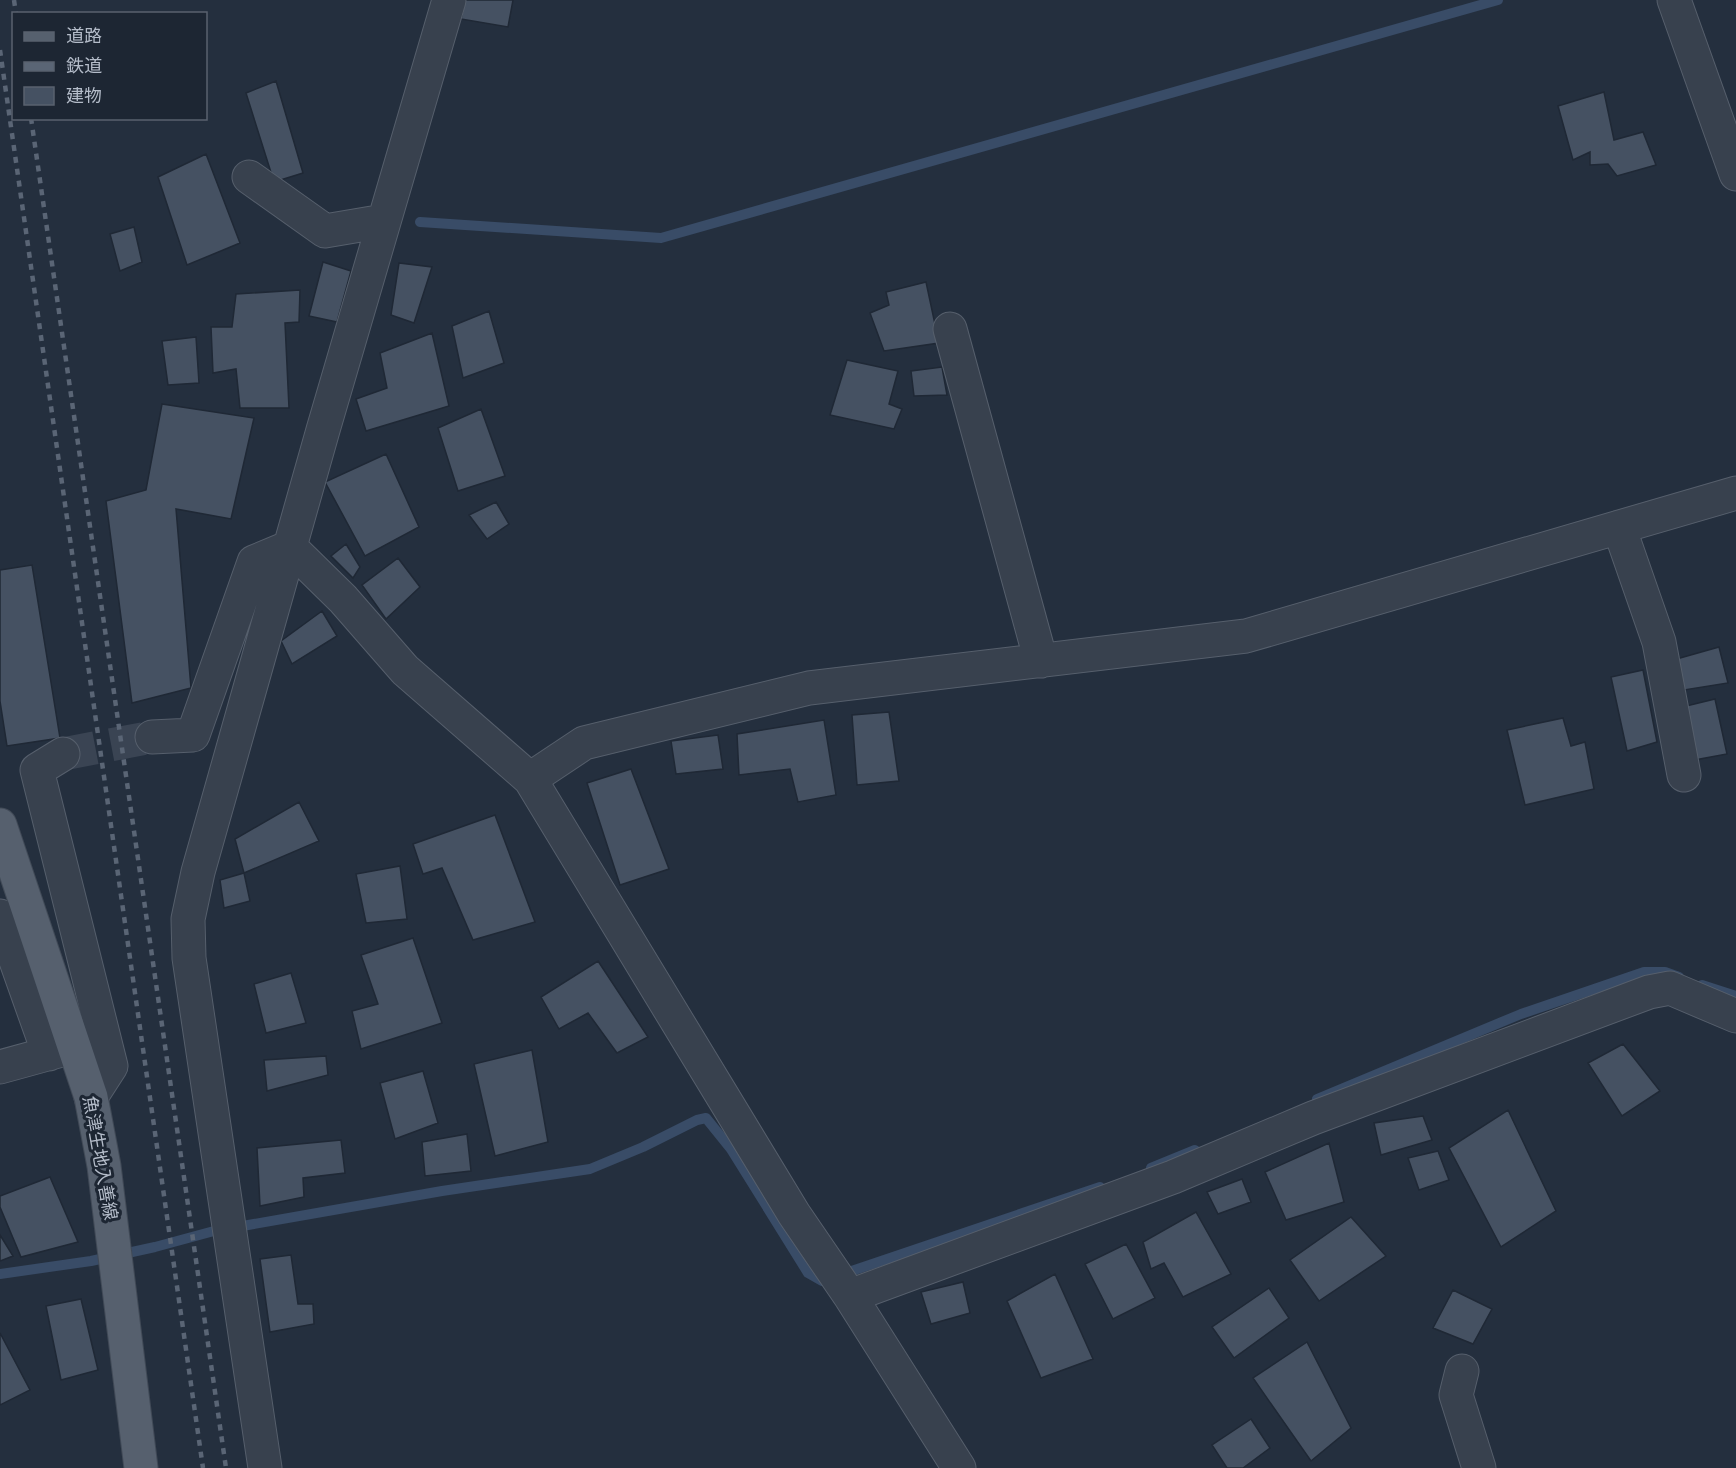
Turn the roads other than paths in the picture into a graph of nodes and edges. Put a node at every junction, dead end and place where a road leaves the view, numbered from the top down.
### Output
1 (449, 0) edge
2 (1674, 0) edge
3 (1736, 174) edge
4 (249, 177) dead end
5 (384, 221) junction
6 (950, 329) dead end
7 (1736, 493) edge
8 (1619, 527) junction
9 (290, 547) junction
10 (1041, 661) junction
11 (152, 736) tunnel mouth
12 (63, 754) tunnel mouth
13 (1684, 775) dead end
14 (530, 779) junction
15 (0, 825) edge
16 (0, 916) edge
17 (1736, 1016) edge
18 (61, 1050) junction
19 (0, 1066) edge
20 (91, 1097) junction
21 (850, 1296) junction
22 (1462, 1371) dead end
23 (141, 1468) edge
24 (265, 1468) edge
25 (959, 1468) edge
26 (1479, 1468) edge

1 - 5 street
2 - 3 street
4 - 5 street
5 - 9 street
6 - 10 street
7 - 8 street
8 - 10 street
8 - 13 street
9 - 11 street
9 - 14 street
9 - 24 street
10 - 14 street
12 - 20 street
14 - 21 street
15 - 18 main road, 魚津生地入善線
16 - 18 street
17 - 21 street
18 - 19 street
18 - 20 main road, 魚津生地入善線
20 - 23 main road, 魚津生地入善線
21 - 25 street
22 - 26 street

